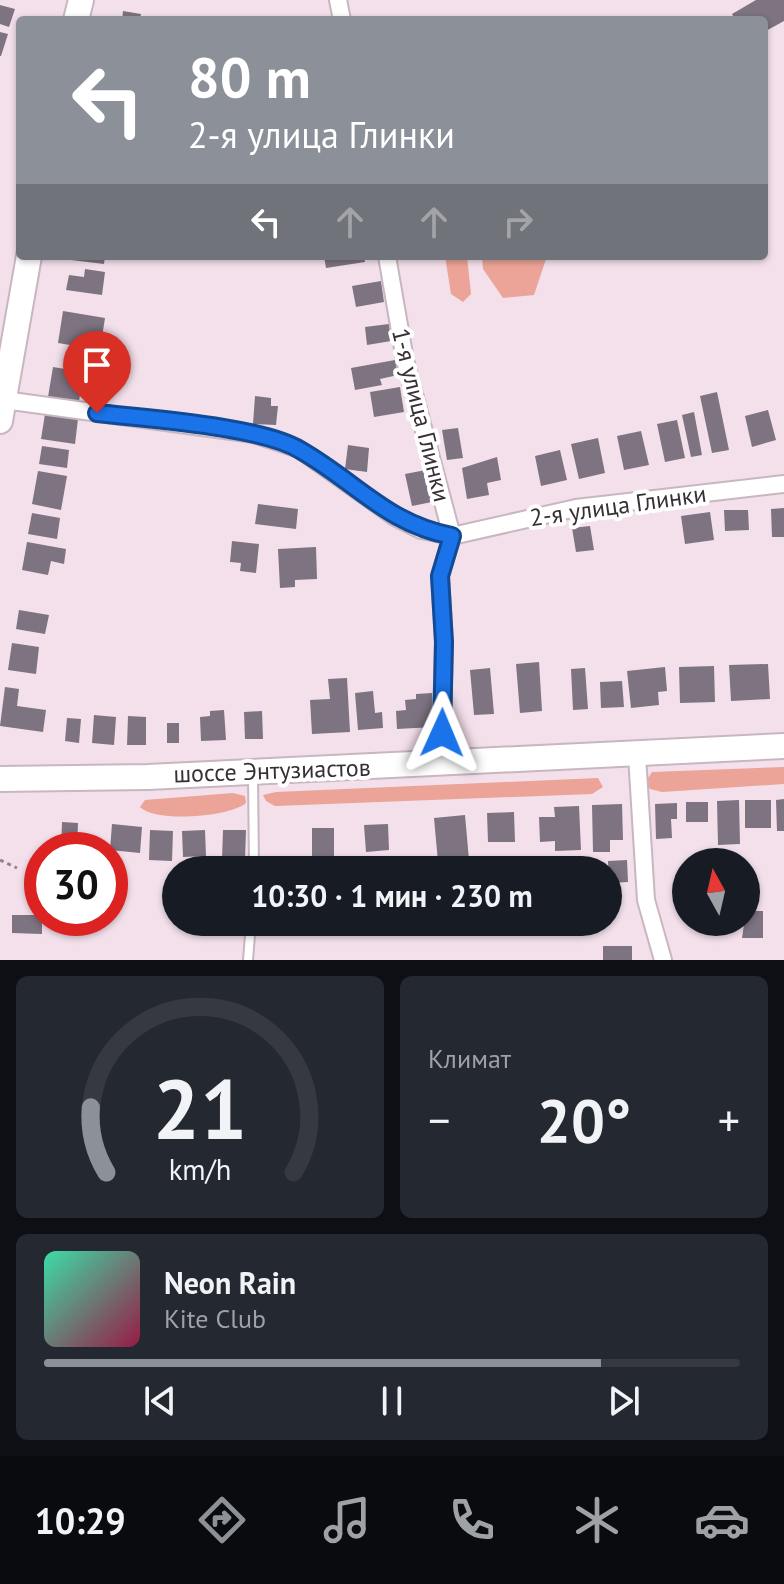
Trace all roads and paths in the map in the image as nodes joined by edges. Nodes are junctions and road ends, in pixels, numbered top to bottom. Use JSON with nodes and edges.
{"nodes":[{"id":1,"x":28,"y":260,"type":"edge"},
{"id":2,"x":388,"y":260,"type":"edge"},
{"id":3,"x":2,"y":410,"type":"edge"},
{"id":4,"x":784,"y":484,"type":"edge"},
{"id":5,"x":452,"y":536,"type":"junction"},
{"id":6,"x":784,"y":746,"type":"edge"},
{"id":7,"x":637,"y":755,"type":"junction"},
{"id":8,"x":441,"y":764,"type":"junction"},
{"id":9,"x":253,"y":772,"type":"junction"},
{"id":10,"x":0,"y":779,"type":"edge"},
{"id":11,"x":254,"y":856,"type":"edge"},
{"id":12,"x":0,"y":860,"type":"edge"},
{"id":13,"x":17,"y":868,"type":"dead end"},
{"id":14,"x":250,"y":936,"type":"edge"},
{"id":15,"x":248,"y":960,"type":"edge"},
{"id":16,"x":663,"y":960,"type":"edge"}],
"edges":[{"from":1,"to":3,"type":"main road"},
{"from":2,"to":5,"type":"street","name":"1-я улица Глинки"},
{"from":3,"to":5,"type":"street","name":"2-я улица Глинки"},
{"from":4,"to":5,"type":"street","name":"2-я улица Глинки"},
{"from":5,"to":8,"type":"street"},
{"from":6,"to":7,"type":"main road","name":"шоссе Энтузиастов"},
{"from":7,"to":8,"type":"main road","name":"шоссе Энтузиастов"},
{"from":7,"to":16,"type":"street"},
{"from":8,"to":9,"type":"main road","name":"шоссе Энтузиастов"},
{"from":9,"to":10,"type":"main road","name":"шоссе Энтузиастов"},
{"from":9,"to":11,"type":"lane"},
{"from":12,"to":13,"type":"path"},
{"from":14,"to":15,"type":"lane"}]}
